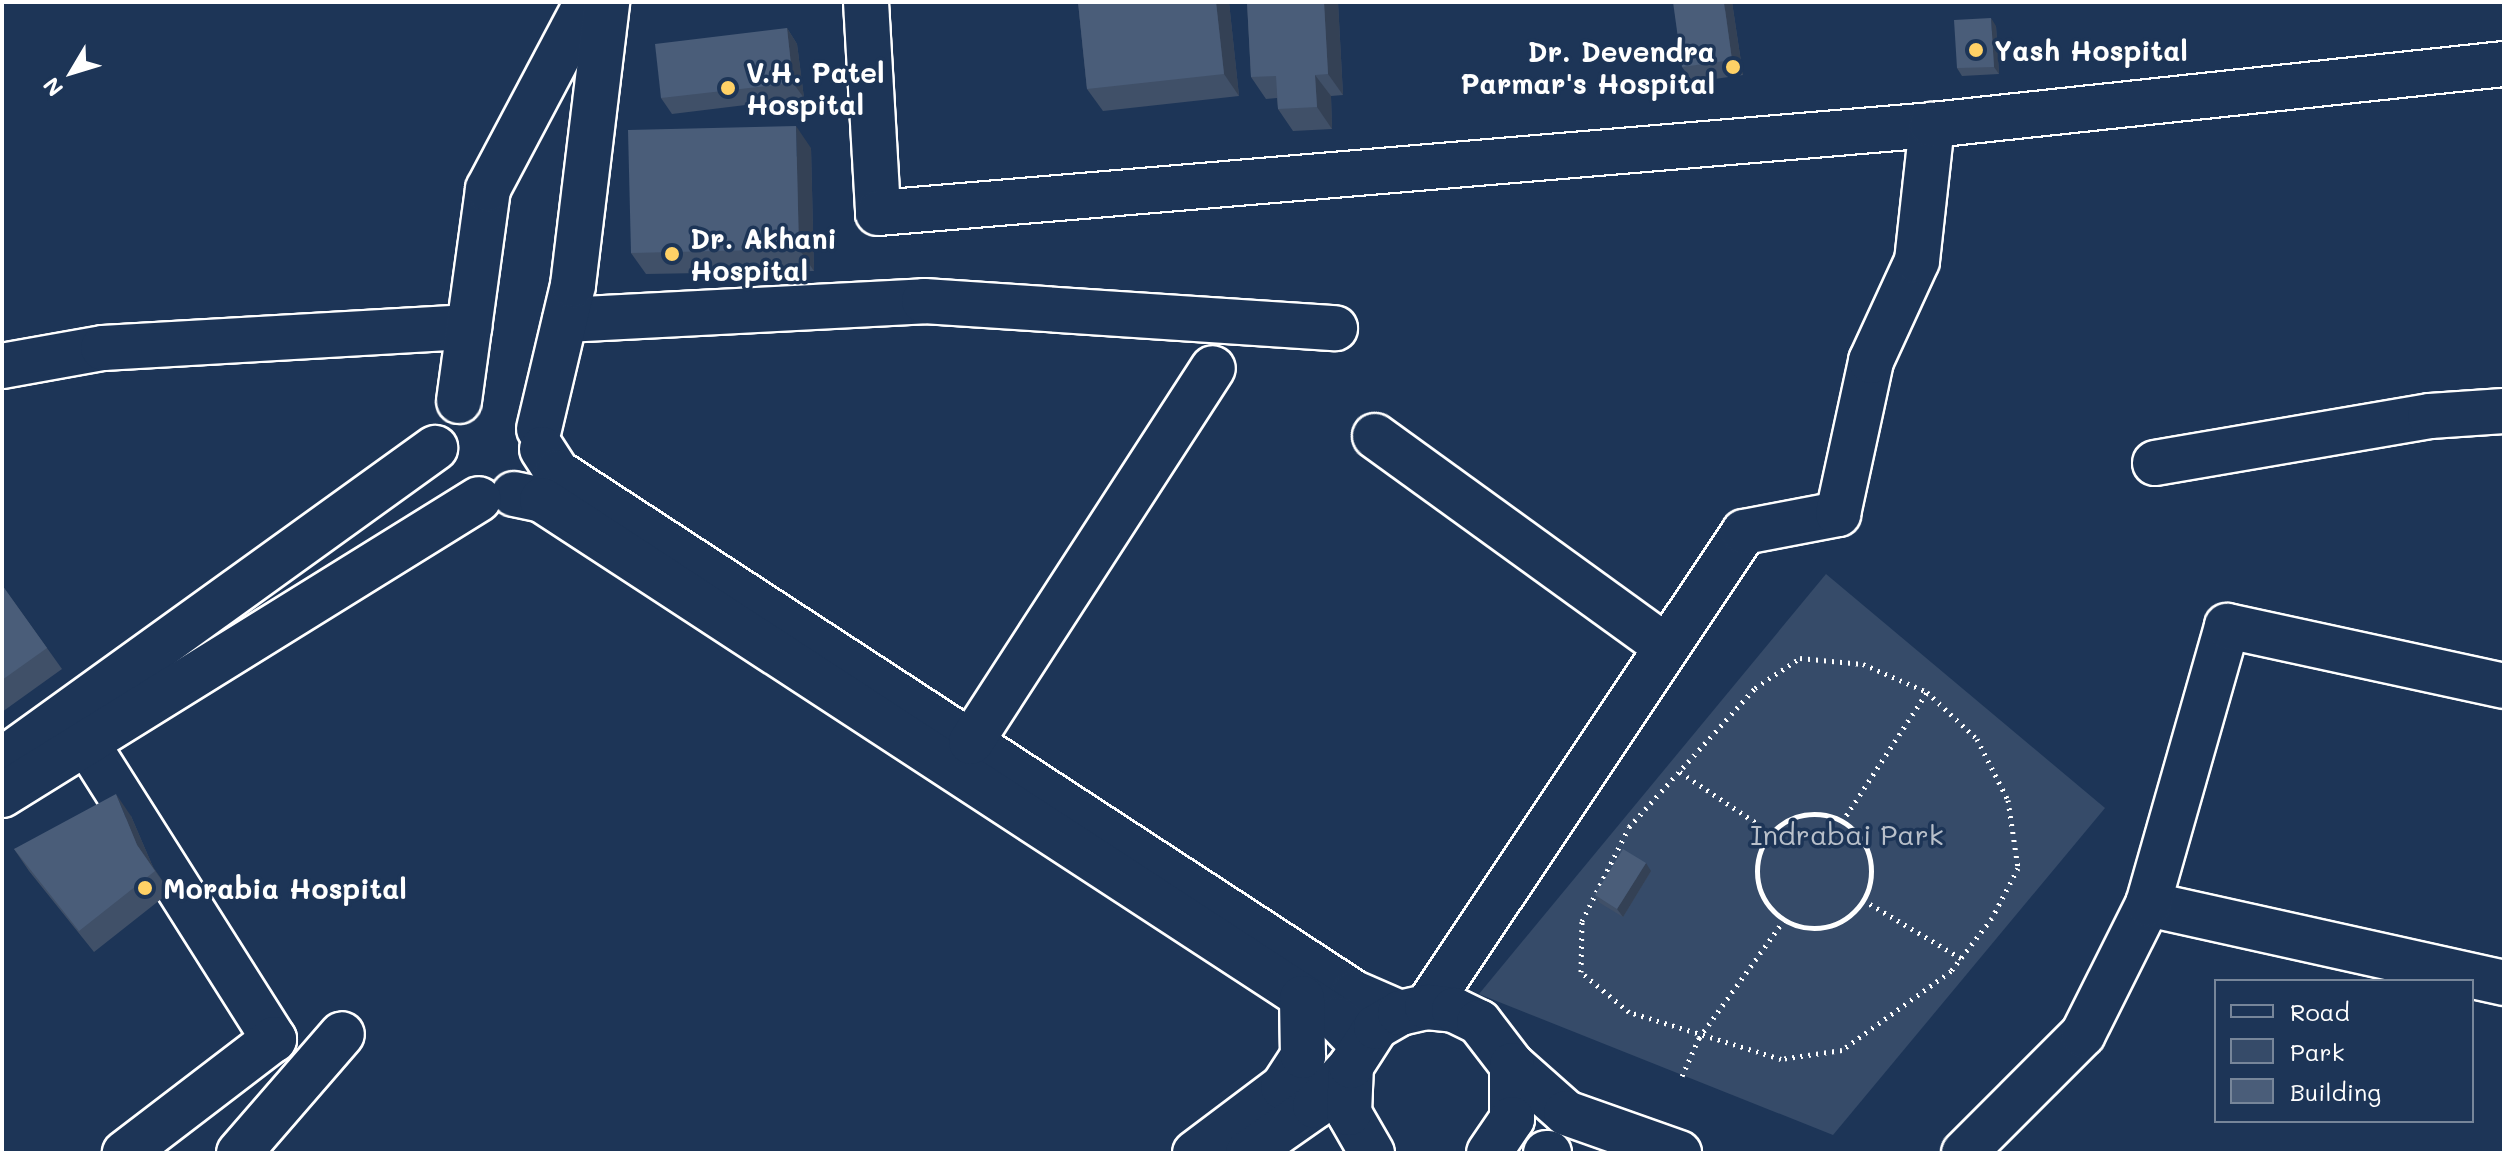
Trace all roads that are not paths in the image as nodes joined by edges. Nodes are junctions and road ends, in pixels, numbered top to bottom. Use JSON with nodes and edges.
{"nodes":[{"id":1,"x":866,"y":2,"type":"edge"},
{"id":2,"x":611,"y":4,"type":"edge"},
{"id":3,"x":2504,"y":64,"type":"edge"},
{"id":4,"x":1932,"y":125,"type":"junction"},
{"id":5,"x":565,"y":320,"type":"junction"},
{"id":6,"x":469,"y":327,"type":"junction"},
{"id":7,"x":1335,"y":328,"type":"dead end"},
{"id":8,"x":2,"y":366,"type":"edge"},
{"id":9,"x":1213,"y":368,"type":"dead end"},
{"id":10,"x":459,"y":401,"type":"junction"},
{"id":11,"x":2504,"y":411,"type":"edge"},
{"id":12,"x":1375,"y":436,"type":"dead end"},
{"id":13,"x":541,"y":439,"type":"junction"},
{"id":14,"x":435,"y":448,"type":"junction"},
{"id":15,"x":2155,"y":463,"type":"dead end"},
{"id":16,"x":497,"y":496,"type":"junction"},
{"id":17,"x":1667,"y":647,"type":"junction"},
{"id":18,"x":2504,"y":686,"type":"edge"},
{"id":19,"x":86,"y":742,"type":"junction"},
{"id":20,"x":971,"y":742,"type":"junction"},
{"id":21,"x":2,"y":760,"type":"edge"},
{"id":22,"x":2,"y":795,"type":"edge"},
{"id":23,"x":2148,"y":904,"type":"junction"},
{"id":24,"x":2504,"y":983,"type":"edge"},
{"id":25,"x":1302,"y":998,"type":"junction"},
{"id":26,"x":1413,"y":1010,"type":"junction"},
{"id":27,"x":342,"y":1034,"type":"dead end"},
{"id":28,"x":1356,"y":1055,"type":"junction"},
{"id":29,"x":1512,"y":1065,"type":"junction"},
{"id":30,"x":125,"y":1153,"type":"edge"},
{"id":31,"x":239,"y":1153,"type":"edge"},
{"id":32,"x":1195,"y":1153,"type":"edge"},
{"id":33,"x":1248,"y":1153,"type":"edge"},
{"id":34,"x":1372,"y":1153,"type":"edge"},
{"id":35,"x":1489,"y":1153,"type":"edge"},
{"id":36,"x":1679,"y":1153,"type":"edge"},
{"id":37,"x":1964,"y":1153,"type":"edge"}],
"edges":[{"from":1,"to":4,"type":"street"},
{"from":2,"to":5,"type":"street"},
{"from":2,"to":6,"type":"street"},
{"from":3,"to":4,"type":"street"},
{"from":4,"to":17,"type":"street"},
{"from":5,"to":7,"type":"street"},
{"from":5,"to":13,"type":"street"},
{"from":6,"to":8,"type":"street"},
{"from":6,"to":10,"type":"street"},
{"from":9,"to":20,"type":"street"},
{"from":10,"to":13,"type":"street"},
{"from":10,"to":14,"type":"street"},
{"from":11,"to":15,"type":"street"},
{"from":12,"to":17,"type":"street"},
{"from":13,"to":16,"type":"street"},
{"from":13,"to":20,"type":"street"},
{"from":14,"to":16,"type":"street"},
{"from":14,"to":21,"type":"street"},
{"from":16,"to":19,"type":"street"},
{"from":16,"to":25,"type":"street"},
{"from":17,"to":26,"type":"street"},
{"from":18,"to":23,"type":"street"},
{"from":19,"to":22,"type":"street"},
{"from":19,"to":30,"type":"street"},
{"from":20,"to":26,"type":"street"},
{"from":23,"to":24,"type":"street"},
{"from":23,"to":37,"type":"street"},
{"from":25,"to":28,"type":"street"},
{"from":25,"to":32,"type":"street"},
{"from":26,"to":28,"type":"street"},
{"from":26,"to":29,"type":"street"},
{"from":27,"to":31,"type":"street"},
{"from":28,"to":33,"type":"street"},
{"from":28,"to":34,"type":"street"},
{"from":29,"to":35,"type":"street"},
{"from":29,"to":36,"type":"street"}]}
